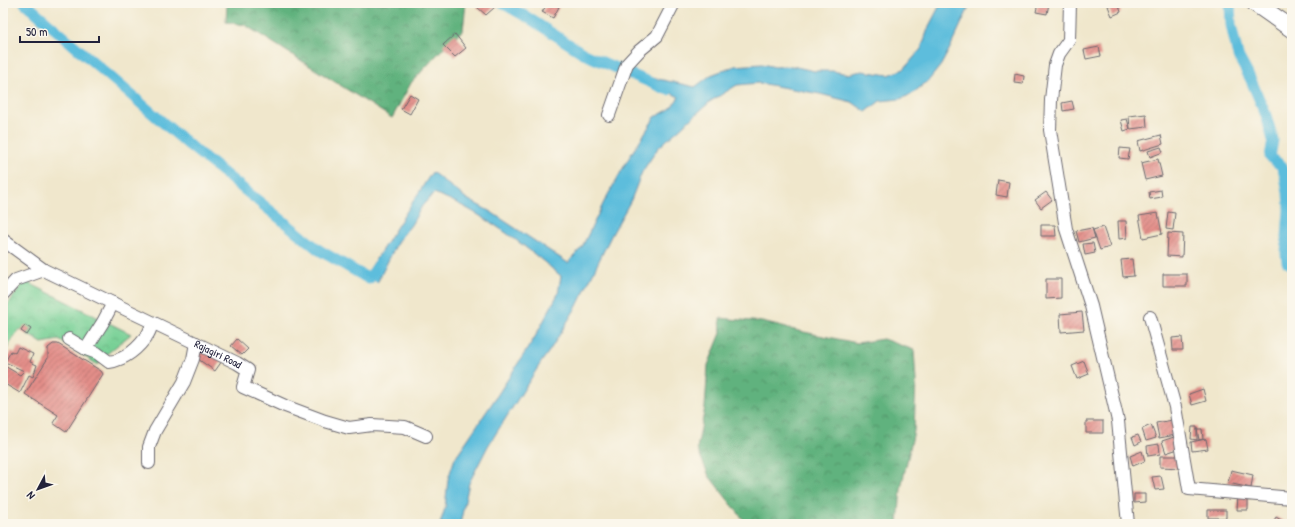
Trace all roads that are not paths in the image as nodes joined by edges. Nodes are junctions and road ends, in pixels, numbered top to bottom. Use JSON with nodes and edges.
{"nodes":[{"id":1,"x":674,"y":3,"type":"edge"},
{"id":2,"x":1070,"y":3,"type":"edge"},
{"id":3,"x":1255,"y":3,"type":"edge"},
{"id":4,"x":1292,"y":29,"type":"edge"},
{"id":5,"x":609,"y":115,"type":"dead end"},
{"id":6,"x":3,"y":240,"type":"edge"},
{"id":7,"x":44,"y":270,"type":"junction"},
{"id":8,"x":3,"y":294,"type":"edge"},
{"id":9,"x":113,"y":303,"type":"junction"},
{"id":10,"x":1150,"y":317,"type":"dead end"},
{"id":11,"x":153,"y":323,"type":"junction"},
{"id":12,"x":69,"y":339,"type":"dead end"},
{"id":13,"x":196,"y":343,"type":"junction"},
{"id":14,"x":86,"y":349,"type":"junction"},
{"id":15,"x":426,"y":436,"type":"dead end"},
{"id":16,"x":149,"y":463,"type":"dead end"},
{"id":17,"x":1292,"y":498,"type":"edge"},
{"id":18,"x":1128,"y":524,"type":"edge"}],
"edges":[{"from":1,"to":5,"type":"street"},
{"from":2,"to":18,"type":"street"},
{"from":3,"to":4,"type":"main road"},
{"from":6,"to":7,"type":"street","name":"Rajagiri Road"},
{"from":7,"to":8,"type":"street"},
{"from":7,"to":9,"type":"street","name":"Rajagiri Road"},
{"from":9,"to":11,"type":"street","name":"Rajagiri Road"},
{"from":9,"to":14,"type":"street"},
{"from":10,"to":17,"type":"street"},
{"from":11,"to":13,"type":"street","name":"Rajagiri Road"},
{"from":11,"to":14,"type":"street"},
{"from":12,"to":14,"type":"street"},
{"from":13,"to":15,"type":"street","name":"Rajagiri Road"},
{"from":13,"to":16,"type":"street"}]}
